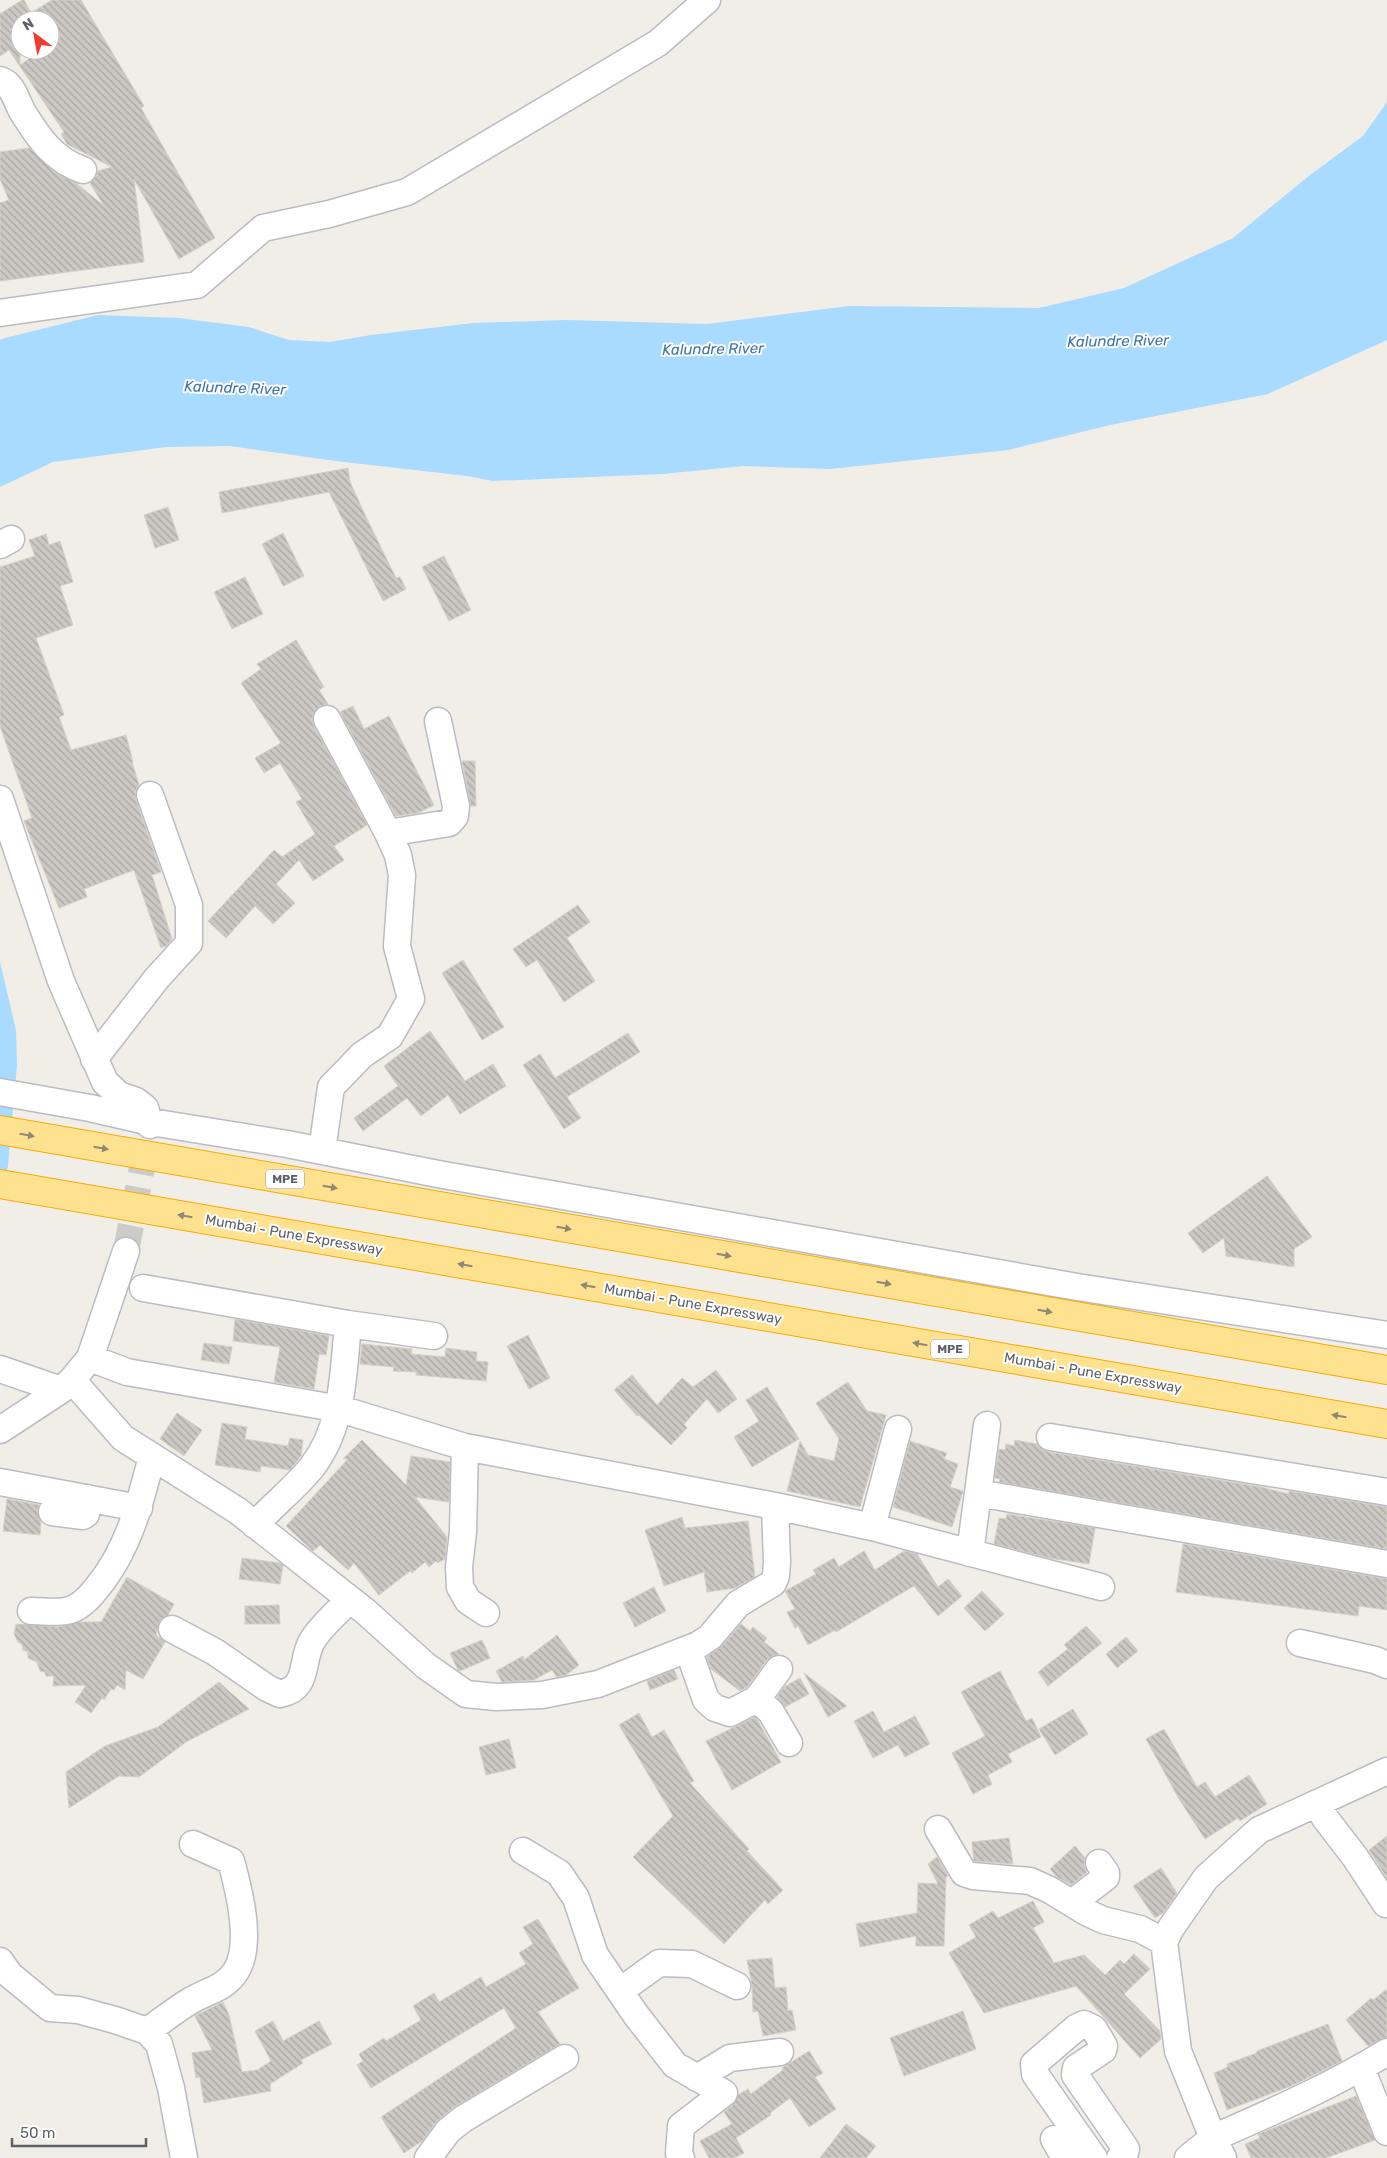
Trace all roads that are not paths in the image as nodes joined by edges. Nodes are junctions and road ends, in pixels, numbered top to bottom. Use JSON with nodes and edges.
{"nodes":[{"id":1,"x":707,"y":0,"type":"edge"},
{"id":2,"x":0,"y":80,"type":"edge"},
{"id":3,"x":83,"y":170,"type":"dead end"},
{"id":4,"x":0,"y":313,"type":"edge"},
{"id":5,"x":327,"y":719,"type":"dead end"},
{"id":6,"x":438,"y":721,"type":"dead end"},
{"id":7,"x":150,"y":795,"type":"dead end"},
{"id":8,"x":0,"y":799,"type":"edge"},
{"id":9,"x":388,"y":833,"type":"junction"},
{"id":10,"x":94,"y":1059,"type":"junction"},
{"id":11,"x":0,"y":1092,"type":"edge"},
{"id":12,"x":149,"y":1129,"type":"junction"},
{"id":13,"x":0,"y":1130,"type":"edge"},
{"id":14,"x":322,"y":1151,"type":"junction"},
{"id":15,"x":0,"y":1184,"type":"edge"},
{"id":16,"x":126,"y":1252,"type":"tunnel mouth"},
{"id":17,"x":143,"y":1288,"type":"dead end"},
{"id":18,"x":348,"y":1324,"type":"junction"},
{"id":19,"x":1387,"y":1335,"type":"edge"},
{"id":20,"x":434,"y":1336,"type":"dead end"},
{"id":21,"x":90,"y":1358,"type":"junction"},
{"id":22,"x":0,"y":1369,"type":"edge"},
{"id":23,"x":1387,"y":1370,"type":"edge"},
{"id":24,"x":67,"y":1385,"type":"junction"},
{"id":25,"x":340,"y":1409,"type":"junction"},
{"id":26,"x":1387,"y":1424,"type":"edge"},
{"id":27,"x":987,"y":1425,"type":"dead end"},
{"id":28,"x":898,"y":1429,"type":"dead end"},
{"id":29,"x":0,"y":1430,"type":"edge"},
{"id":30,"x":1050,"y":1436,"type":"dead end"},
{"id":31,"x":466,"y":1447,"type":"junction"},
{"id":32,"x":152,"y":1456,"type":"junction"},
{"id":33,"x":0,"y":1482,"type":"edge"},
{"id":34,"x":1387,"y":1492,"type":"edge"},
{"id":35,"x":978,"y":1493,"type":"junction"},
{"id":36,"x":87,"y":1498,"type":"junction"},
{"id":37,"x":775,"y":1506,"type":"junction"},
{"id":38,"x":139,"y":1508,"type":"junction"},
{"id":39,"x":52,"y":1512,"type":"dead end"},
{"id":40,"x":255,"y":1525,"type":"junction"},
{"id":41,"x":872,"y":1527,"type":"junction"},
{"id":42,"x":970,"y":1552,"type":"junction"},
{"id":43,"x":1387,"y":1564,"type":"edge"},
{"id":44,"x":1101,"y":1587,"type":"dead end"},
{"id":45,"x":349,"y":1600,"type":"junction"},
{"id":46,"x":32,"y":1611,"type":"dead end"},
{"id":47,"x":486,"y":1613,"type":"dead end"},
{"id":48,"x":172,"y":1629,"type":"dead end"},
{"id":49,"x":1300,"y":1643,"type":"dead end"},
{"id":50,"x":688,"y":1649,"type":"junction"},
{"id":51,"x":1387,"y":1665,"type":"edge"},
{"id":52,"x":779,"y":1669,"type":"dead end"},
{"id":53,"x":756,"y":1699,"type":"junction"},
{"id":54,"x":789,"y":1743,"type":"dead end"},
{"id":55,"x":1387,"y":1771,"type":"edge"},
{"id":56,"x":1317,"y":1803,"type":"junction"},
{"id":57,"x":938,"y":1829,"type":"dead end"},
{"id":58,"x":193,"y":1844,"type":"dead end"},
{"id":59,"x":523,"y":1851,"type":"dead end"},
{"id":60,"x":1099,"y":1863,"type":"dead end"},
{"id":61,"x":1072,"y":1903,"type":"junction"},
{"id":62,"x":1386,"y":1904,"type":"dead end"},
{"id":63,"x":1164,"y":1942,"type":"junction"},
{"id":64,"x":3,"y":1975,"type":"edge"},
{"id":65,"x":737,"y":1986,"type":"dead end"},
{"id":66,"x":620,"y":1992,"type":"junction"},
{"id":67,"x":147,"y":2031,"type":"junction"},
{"id":68,"x":780,"y":2052,"type":"dead end"},
{"id":69,"x":1387,"y":2052,"type":"edge"},
{"id":70,"x":565,"y":2058,"type":"dead end"},
{"id":71,"x":1361,"y":2068,"type":"junction"},
{"id":72,"x":697,"y":2078,"type":"junction"},
{"id":73,"x":1387,"y":2132,"type":"edge"},
{"id":74,"x":1218,"y":2148,"type":"edge"},
{"id":75,"x":184,"y":2158,"type":"edge"},
{"id":76,"x":428,"y":2158,"type":"edge"},
{"id":77,"x":681,"y":2158,"type":"edge"},
{"id":78,"x":1094,"y":2158,"type":"edge"},
{"id":79,"x":1120,"y":2158,"type":"edge"},
{"id":80,"x":1188,"y":2158,"type":"edge"}],
"edges":[{"from":1,"to":4,"type":"street"},
{"from":2,"to":3,"type":"street"},
{"from":5,"to":9,"type":"street"},
{"from":6,"to":9,"type":"street"},
{"from":7,"to":10,"type":"street"},
{"from":8,"to":10,"type":"street"},
{"from":9,"to":14,"type":"street"},
{"from":10,"to":12,"type":"street"},
{"from":11,"to":12,"type":"street"},
{"from":12,"to":14,"type":"street"},
{"from":13,"to":23,"type":"highway","number":"MPE","one_way":true},
{"from":14,"to":19,"type":"street"},
{"from":26,"to":15,"type":"highway","name":"Mumbai - Pune Expressway","number":"MPE","one_way":true},
{"from":16,"to":21,"type":"street"},
{"from":17,"to":18,"type":"street"},
{"from":18,"to":20,"type":"street"},
{"from":18,"to":25,"type":"street"},
{"from":21,"to":24,"type":"street"},
{"from":21,"to":25,"type":"street"},
{"from":22,"to":24,"type":"street"},
{"from":24,"to":29,"type":"street"},
{"from":24,"to":32,"type":"street"},
{"from":25,"to":31,"type":"street"},
{"from":25,"to":40,"type":"street"},
{"from":27,"to":35,"type":"street"},
{"from":28,"to":41,"type":"street"},
{"from":30,"to":34,"type":"street"},
{"from":31,"to":37,"type":"street"},
{"from":31,"to":47,"type":"street"},
{"from":32,"to":38,"type":"street"},
{"from":32,"to":40,"type":"street"},
{"from":33,"to":36,"type":"street"},
{"from":35,"to":42,"type":"street"},
{"from":35,"to":43,"type":"street"},
{"from":36,"to":38,"type":"street"},
{"from":36,"to":39,"type":"street"},
{"from":37,"to":41,"type":"street"},
{"from":37,"to":50,"type":"street"},
{"from":38,"to":46,"type":"street"},
{"from":40,"to":45,"type":"street"},
{"from":41,"to":42,"type":"street"},
{"from":42,"to":44,"type":"street"},
{"from":45,"to":48,"type":"street"},
{"from":45,"to":50,"type":"street"},
{"from":49,"to":51,"type":"street"},
{"from":50,"to":53,"type":"street"},
{"from":52,"to":53,"type":"street"},
{"from":53,"to":54,"type":"street"},
{"from":55,"to":56,"type":"street"},
{"from":56,"to":62,"type":"street"},
{"from":56,"to":63,"type":"street"},
{"from":57,"to":61,"type":"street"},
{"from":58,"to":67,"type":"street"},
{"from":59,"to":66,"type":"street"},
{"from":60,"to":61,"type":"street"},
{"from":61,"to":63,"type":"street"},
{"from":63,"to":74,"type":"street"},
{"from":64,"to":67,"type":"street"},
{"from":65,"to":66,"type":"street"},
{"from":66,"to":72,"type":"street"},
{"from":67,"to":75,"type":"street"},
{"from":68,"to":72,"type":"street"},
{"from":69,"to":71,"type":"street"},
{"from":70,"to":76,"type":"street"},
{"from":71,"to":73,"type":"street"},
{"from":71,"to":74,"type":"street"},
{"from":72,"to":77,"type":"street"},
{"from":74,"to":80,"type":"street"},
{"from":78,"to":79,"type":"street"}]}
